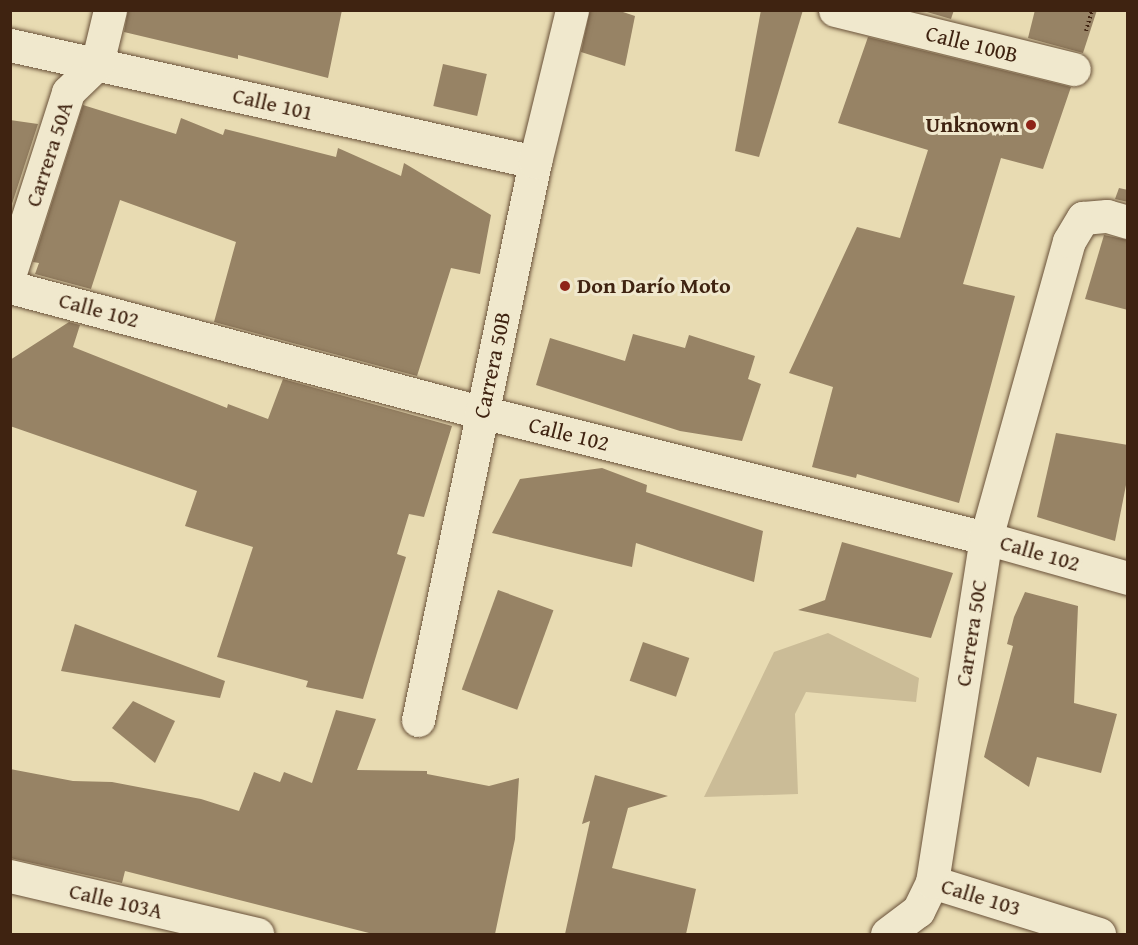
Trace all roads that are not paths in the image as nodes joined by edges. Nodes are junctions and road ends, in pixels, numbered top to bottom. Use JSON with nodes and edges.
{"nodes":[{"id":1,"x":110,"y":10,"type":"edge"},
{"id":2,"x":572,"y":10,"type":"edge"},
{"id":3,"x":835,"y":10,"type":"edge"},
{"id":4,"x":10,"y":45,"type":"edge"},
{"id":5,"x":97,"y":64,"type":"junction"},
{"id":6,"x":1074,"y":69,"type":"dead end"},
{"id":7,"x":535,"y":162,"type":"junction"},
{"id":8,"x":1128,"y":222,"type":"edge"},
{"id":9,"x":10,"y":273,"type":"edge"},
{"id":10,"x":10,"y":287,"type":"edge"},
{"id":11,"x":481,"y":412,"type":"junction"},
{"id":12,"x":986,"y":538,"type":"junction"},
{"id":13,"x":1128,"y":578,"type":"edge"},
{"id":14,"x":418,"y":720,"type":"dead end"},
{"id":15,"x":10,"y":876,"type":"edge"},
{"id":16,"x":932,"y":882,"type":"junction"},
{"id":17,"x":257,"y":934,"type":"edge"},
{"id":18,"x":887,"y":934,"type":"edge"},
{"id":19,"x":1100,"y":934,"type":"edge"}],
"edges":[{"from":1,"to":5,"type":"street"},
{"from":2,"to":7,"type":"street","name":"Carrera 50B"},
{"from":3,"to":6,"type":"street","name":"Calle 100B"},
{"from":4,"to":5,"type":"street","name":"Calle 101"},
{"from":5,"to":7,"type":"street","name":"Calle 101"},
{"from":5,"to":9,"type":"street","name":"Carrera 50A"},
{"from":7,"to":11,"type":"street","name":"Carrera 50B"},
{"from":8,"to":12,"type":"street","name":"Carrera 50C"},
{"from":10,"to":11,"type":"street","name":"Calle 102"},
{"from":11,"to":12,"type":"street","name":"Calle 102"},
{"from":11,"to":14,"type":"street","name":"Carrera 50B"},
{"from":12,"to":13,"type":"street","name":"Calle 102"},
{"from":12,"to":16,"type":"street","name":"Carrera 50C"},
{"from":15,"to":17,"type":"street","name":"Calle 103A"},
{"from":16,"to":18,"type":"street","name":"Carrera 50C"},
{"from":16,"to":19,"type":"street","name":"Calle 103"}]}
